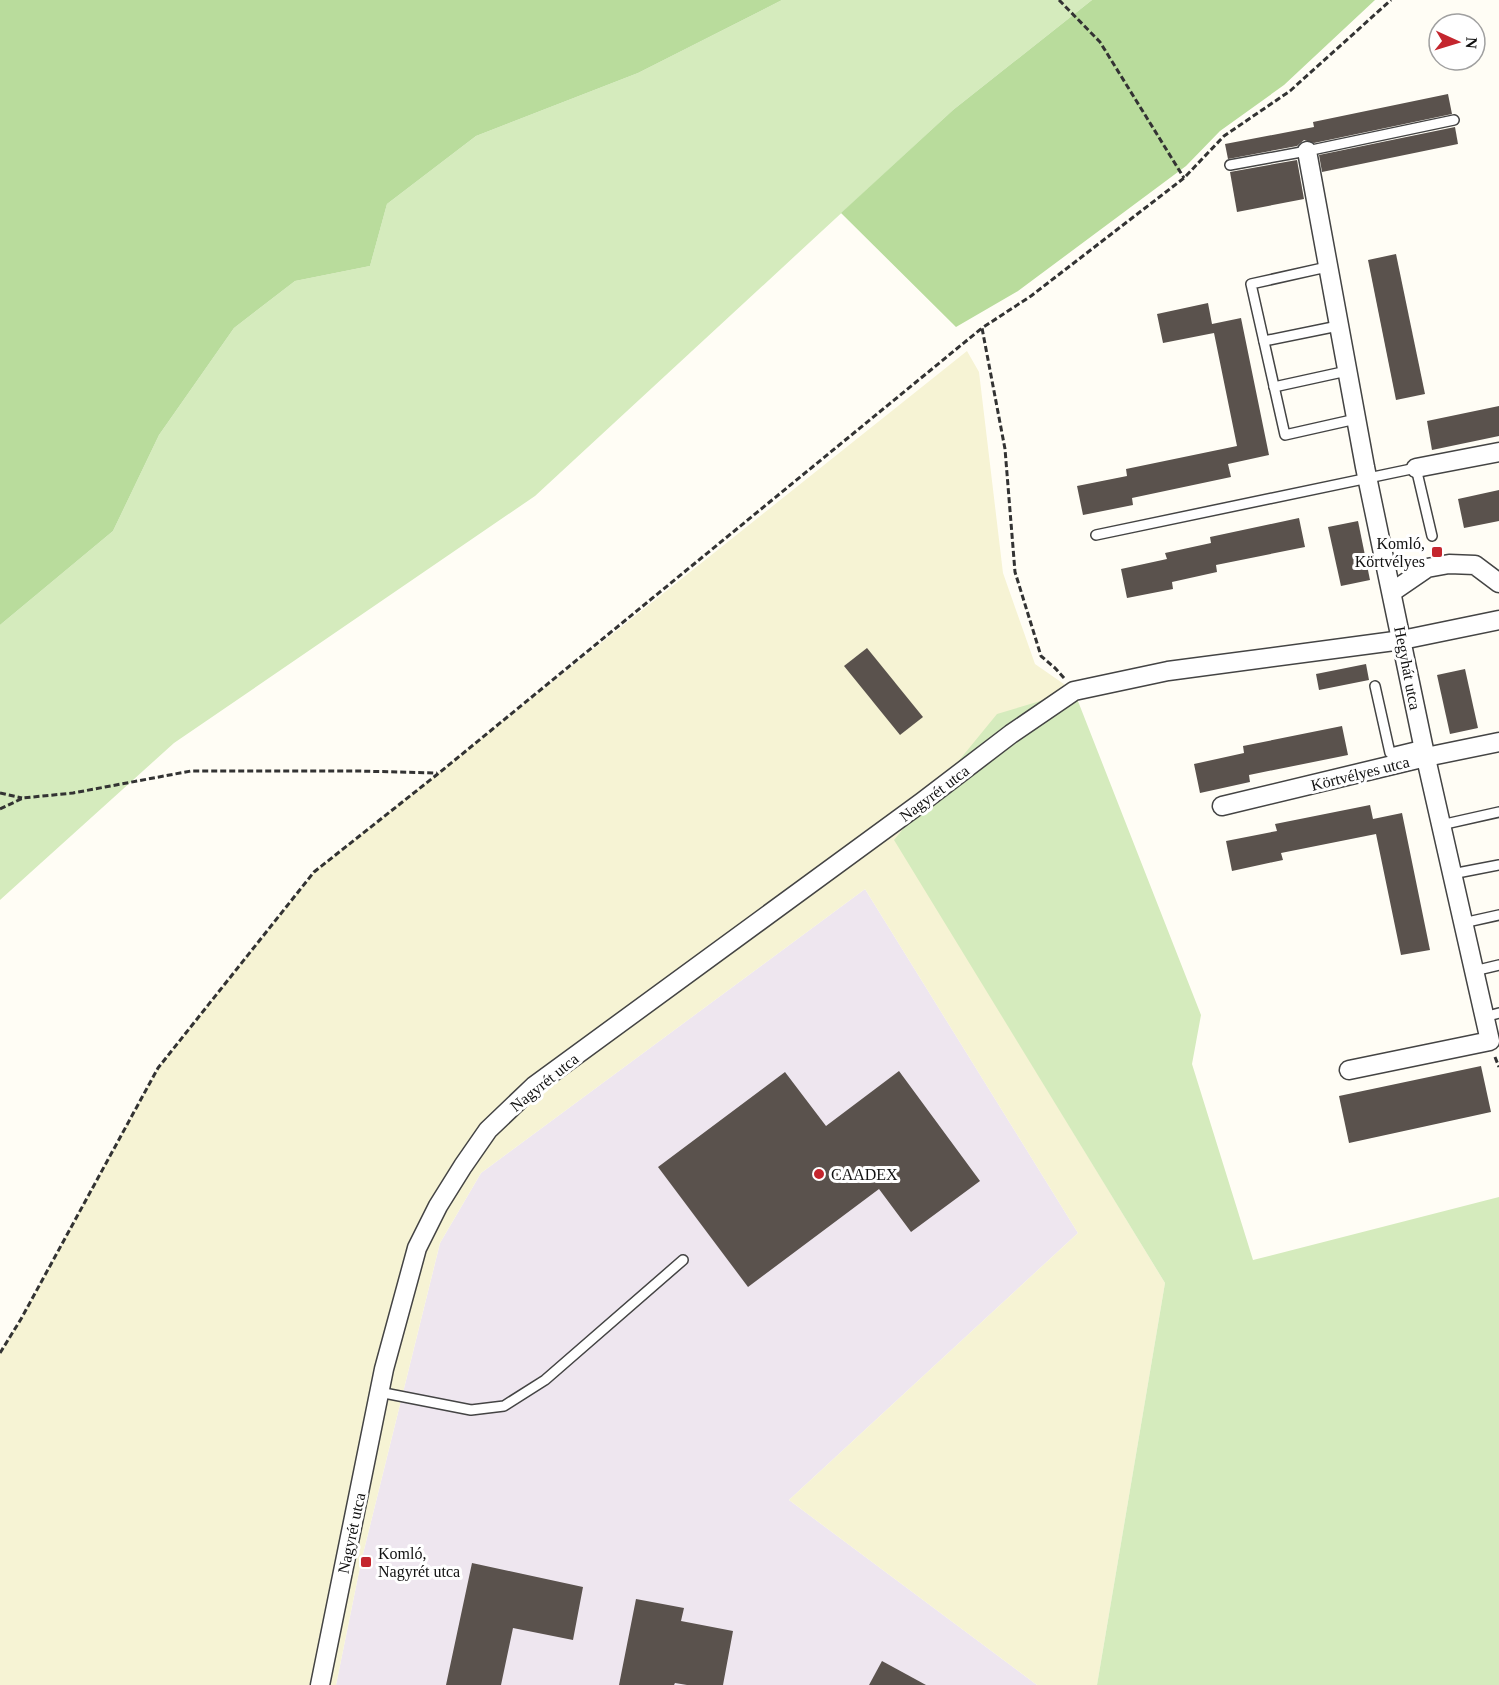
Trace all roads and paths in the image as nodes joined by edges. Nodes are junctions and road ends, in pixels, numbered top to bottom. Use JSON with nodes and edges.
{"nodes":[{"id":1,"x":1059,"y":0,"type":"edge"},
{"id":2,"x":1391,"y":0,"type":"edge"},
{"id":3,"x":1454,"y":120,"type":"dead end"},
{"id":4,"x":1307,"y":151,"type":"junction"},
{"id":5,"x":1230,"y":165,"type":"dead end"},
{"id":6,"x":1184,"y":178,"type":"junction"},
{"id":7,"x":1327,"y":267,"type":"junction"},
{"id":8,"x":1338,"y":326,"type":"junction"},
{"id":9,"x":982,"y":328,"type":"junction"},
{"id":10,"x":1264,"y":341,"type":"junction"},
{"id":11,"x":1347,"y":371,"type":"junction"},
{"id":12,"x":1274,"y":387,"type":"junction"},
{"id":13,"x":1356,"y":419,"type":"junction"},
{"id":14,"x":1499,"y":452,"type":"edge"},
{"id":15,"x":1416,"y":468,"type":"junction"},
{"id":16,"x":1367,"y":479,"type":"junction"},
{"id":17,"x":1095,"y":535,"type":"dead end"},
{"id":18,"x":1432,"y":536,"type":"dead end"},
{"id":19,"x":1499,"y":584,"type":"edge"},
{"id":20,"x":1392,"y":592,"type":"junction"},
{"id":21,"x":1499,"y":620,"type":"edge"},
{"id":22,"x":1402,"y":640,"type":"junction"},
{"id":23,"x":1375,"y":686,"type":"dead end"},
{"id":24,"x":1074,"y":691,"type":"junction"},
{"id":25,"x":1499,"y":742,"type":"edge"},
{"id":26,"x":1424,"y":751,"type":"junction"},
{"id":27,"x":439,"y":773,"type":"junction"},
{"id":28,"x":0,"y":793,"type":"edge"},
{"id":29,"x":22,"y":798,"type":"junction"},
{"id":30,"x":1222,"y":806,"type":"dead end"},
{"id":31,"x":0,"y":809,"type":"edge"},
{"id":32,"x":1499,"y":812,"type":"edge"},
{"id":33,"x":1441,"y":825,"type":"junction"},
{"id":34,"x":1499,"y":865,"type":"edge"},
{"id":35,"x":1452,"y":874,"type":"junction"},
{"id":36,"x":1499,"y":915,"type":"edge"},
{"id":37,"x":1463,"y":923,"type":"junction"},
{"id":38,"x":1499,"y":965,"type":"edge"},
{"id":39,"x":1474,"y":971,"type":"junction"},
{"id":40,"x":1492,"y":1015,"type":"edge"},
{"id":41,"x":1348,"y":1070,"type":"dead end"},
{"id":42,"x":683,"y":1260,"type":"dead end"},
{"id":43,"x":0,"y":1353,"type":"edge"},
{"id":44,"x":380,"y":1392,"type":"junction"},
{"id":45,"x":320,"y":1685,"type":"edge"}],
"edges":[{"from":1,"to":6,"type":"path"},
{"from":2,"to":6,"type":"path"},
{"from":3,"to":4,"type":"lane"},
{"from":4,"to":5,"type":"lane"},
{"from":4,"to":7,"type":"street","name":"Hegyhát utca"},
{"from":6,"to":9,"type":"path"},
{"from":7,"to":8,"type":"street","name":"Hegyhát utca"},
{"from":7,"to":10,"type":"lane"},
{"from":8,"to":10,"type":"lane"},
{"from":8,"to":11,"type":"street","name":"Hegyhát utca"},
{"from":9,"to":24,"type":"path"},
{"from":9,"to":27,"type":"path"},
{"from":10,"to":12,"type":"lane"},
{"from":11,"to":12,"type":"lane"},
{"from":11,"to":13,"type":"street","name":"Hegyhát utca"},
{"from":12,"to":13,"type":"lane"},
{"from":13,"to":16,"type":"street","name":"Hegyhát utca"},
{"from":14,"to":15,"type":"street"},
{"from":15,"to":16,"type":"lane"},
{"from":15,"to":18,"type":"lane"},
{"from":16,"to":17,"type":"lane"},
{"from":16,"to":20,"type":"street","name":"Hegyhát utca"},
{"from":19,"to":20,"type":"street"},
{"from":20,"to":22,"type":"street","name":"Hegyhát utca"},
{"from":21,"to":22,"type":"street"},
{"from":22,"to":24,"type":"street"},
{"from":22,"to":26,"type":"street","name":"Hegyhát utca"},
{"from":23,"to":26,"type":"lane"},
{"from":24,"to":44,"type":"street","name":"Nagyrét utca"},
{"from":25,"to":26,"type":"street","name":"Körtvélyes utca"},
{"from":26,"to":30,"type":"street","name":"Körtvélyes utca"},
{"from":26,"to":33,"type":"street","name":"Hegyhát utca"},
{"from":27,"to":29,"type":"path"},
{"from":27,"to":43,"type":"path"},
{"from":28,"to":29,"type":"path"},
{"from":29,"to":31,"type":"path"},
{"from":32,"to":33,"type":"lane"},
{"from":33,"to":35,"type":"street","name":"Hegyhát utca"},
{"from":34,"to":35,"type":"lane"},
{"from":35,"to":37,"type":"street","name":"Hegyhát utca"},
{"from":36,"to":37,"type":"lane"},
{"from":37,"to":39,"type":"street","name":"Hegyhát utca"},
{"from":38,"to":39,"type":"lane"},
{"from":39,"to":40,"type":"street","name":"Hegyhát utca"},
{"from":40,"to":41,"type":"street","name":"Hegyhát utca"},
{"from":42,"to":44,"type":"lane"},
{"from":44,"to":45,"type":"street","name":"Nagyrét utca"}]}
